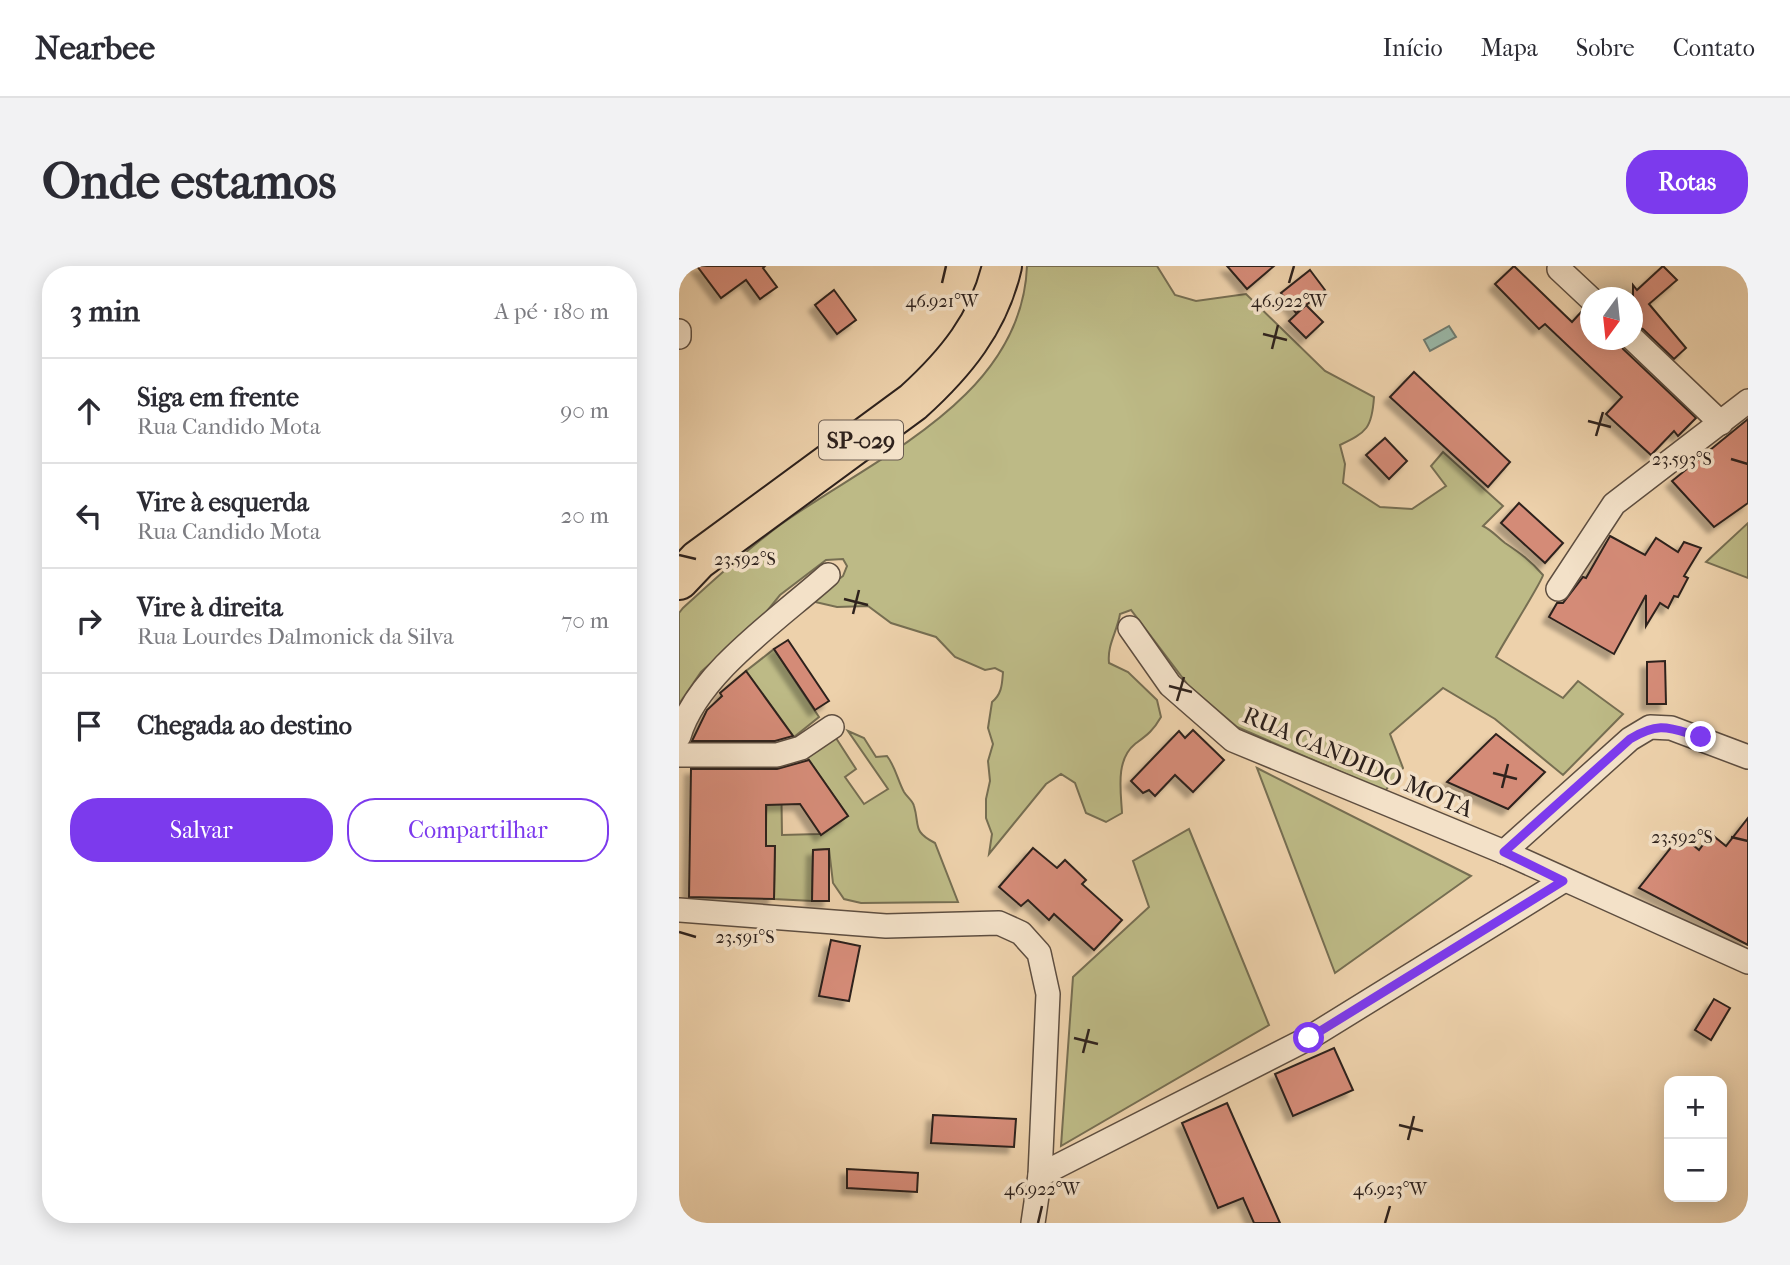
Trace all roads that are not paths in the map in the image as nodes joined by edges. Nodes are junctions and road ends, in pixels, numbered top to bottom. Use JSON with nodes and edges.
{"nodes":[{"id":1,"x":1002,"y":266,"type":"edge"},
{"id":2,"x":1559,"y":269,"type":"dead end"},
{"id":3,"x":1580,"y":289,"type":"edge"},
{"id":4,"x":679,"y":331,"type":"edge"},
{"id":5,"x":679,"y":337,"type":"edge"},
{"id":6,"x":1643,"y":349,"type":"edge"},
{"id":7,"x":1748,"y":401,"type":"edge"},
{"id":8,"x":1721,"y":423,"type":"junction"},
{"id":9,"x":828,"y":575,"type":"dead end"},
{"id":10,"x":679,"y":580,"type":"edge"},
{"id":11,"x":1558,"y":589,"type":"dead end"},
{"id":12,"x":1130,"y":628,"type":"dead end"},
{"id":13,"x":832,"y":727,"type":"dead end"},
{"id":14,"x":679,"y":736,"type":"edge"},
{"id":15,"x":679,"y":755,"type":"edge"},
{"id":16,"x":1748,"y":757,"type":"edge"},
{"id":17,"x":1504,"y":852,"type":"junction"},
{"id":18,"x":1563,"y":881,"type":"junction"},
{"id":19,"x":679,"y":910,"type":"edge"},
{"id":20,"x":1748,"y":962,"type":"edge"},
{"id":21,"x":1040,"y":1175,"type":"junction"},
{"id":22,"x":1033,"y":1223,"type":"edge"}],
"edges":[{"from":1,"to":10,"type":"highway","number":"SP-029"},
{"from":2,"to":3,"type":"street"},
{"from":4,"to":5,"type":"street"},
{"from":6,"to":8,"type":"street"},
{"from":7,"to":8,"type":"street"},
{"from":8,"to":11,"type":"street"},
{"from":9,"to":14,"type":"street"},
{"from":12,"to":17,"type":"street","name":"RUA CANDIDO MOTA"},
{"from":13,"to":15,"type":"street"},
{"from":16,"to":17,"type":"street"},
{"from":17,"to":18,"type":"street","name":"RUA CANDIDO MOTA"},
{"from":18,"to":20,"type":"street","name":"RUA CANDIDO MOTA"},
{"from":18,"to":21,"type":"street"},
{"from":19,"to":21,"type":"street"},
{"from":21,"to":22,"type":"street"}]}
